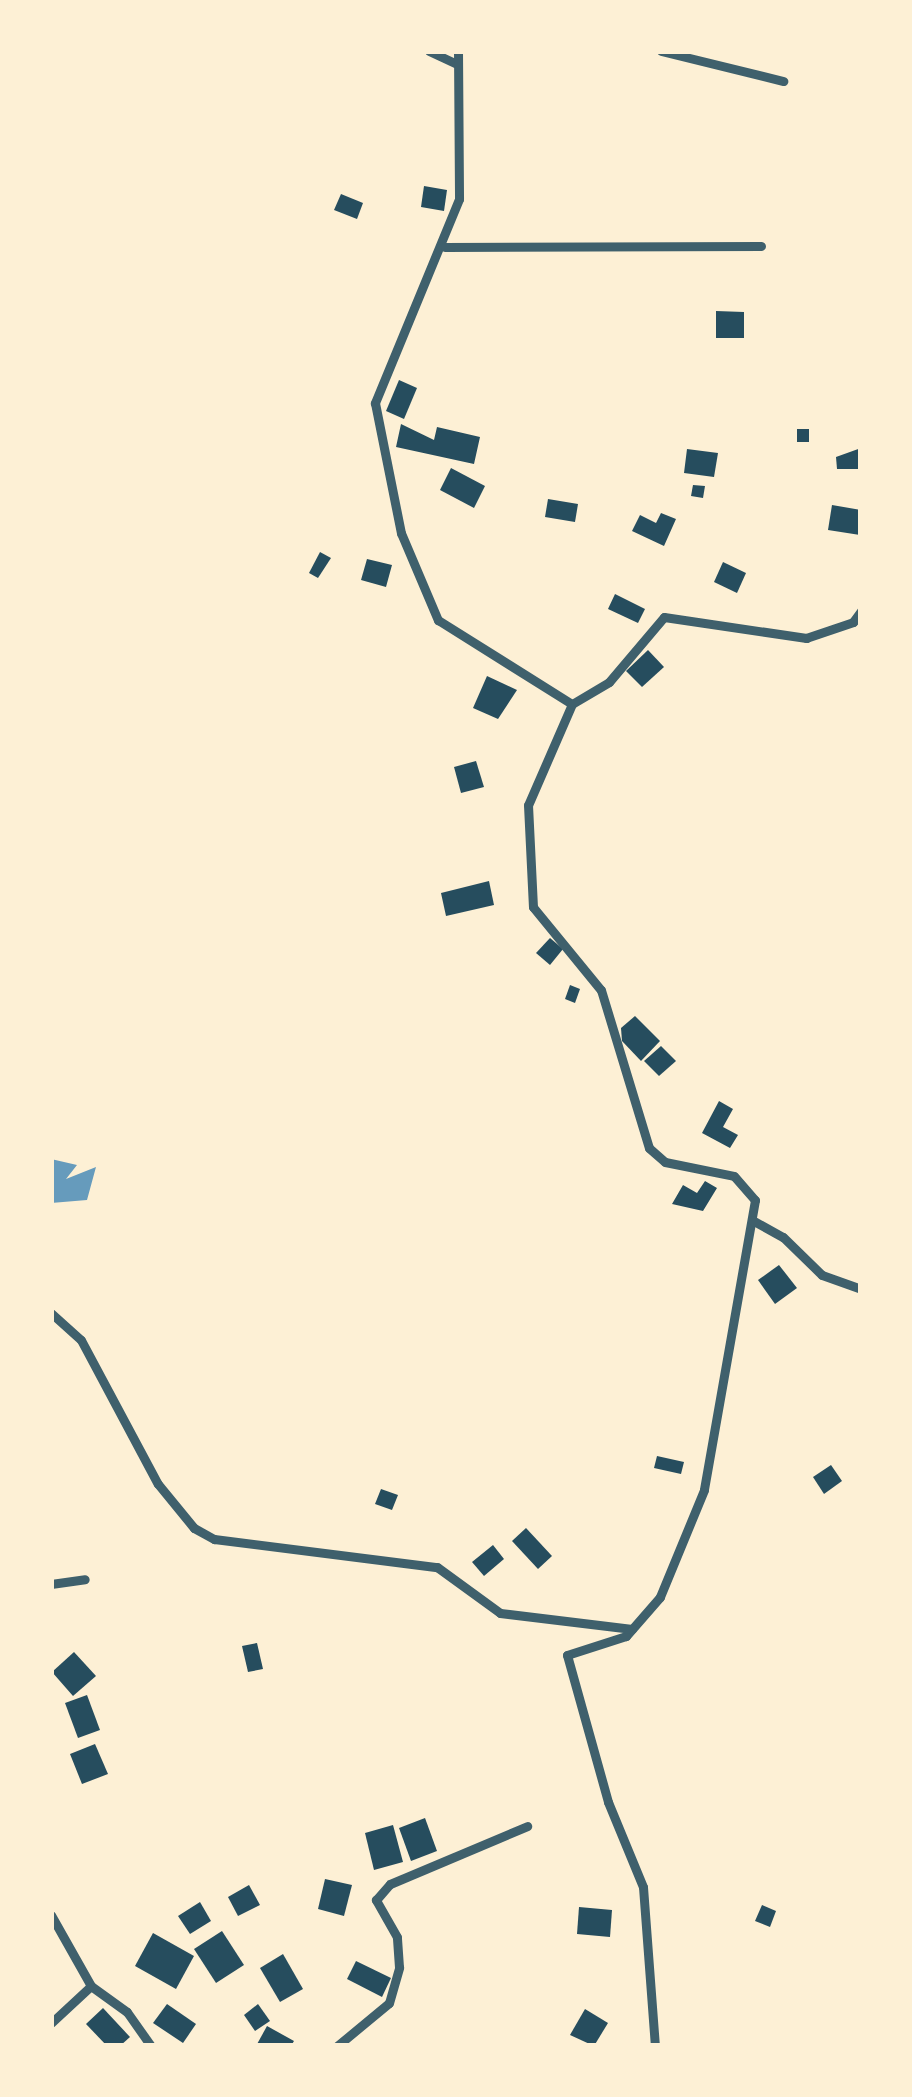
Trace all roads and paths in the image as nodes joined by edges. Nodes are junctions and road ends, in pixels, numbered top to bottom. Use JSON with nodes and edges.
{"nodes":[{"id":1,"x":429,"y":51,"type":"edge"},
{"id":2,"x":661,"y":51,"type":"edge"},
{"id":3,"x":456,"y":57,"type":"edge"},
{"id":4,"x":782,"y":81,"type":"dead end"},
{"id":5,"x":760,"y":246,"type":"dead end"},
{"id":6,"x":445,"y":247,"type":"junction"},
{"id":7,"x":861,"y":611,"type":"edge"},
{"id":8,"x":572,"y":704,"type":"junction"},
{"id":9,"x":752,"y":1220,"type":"junction"},
{"id":10,"x":861,"y":1289,"type":"edge"},
{"id":11,"x":51,"y":1312,"type":"edge"},
{"id":12,"x":85,"y":1579,"type":"dead end"},
{"id":13,"x":51,"y":1584,"type":"edge"},
{"id":14,"x":632,"y":1630,"type":"junction"},
{"id":15,"x":527,"y":1826,"type":"dead end"},
{"id":16,"x":51,"y":1915,"type":"edge"},
{"id":17,"x":91,"y":1986,"type":"junction"},
{"id":18,"x":51,"y":2023,"type":"edge"},
{"id":19,"x":151,"y":2046,"type":"edge"},
{"id":20,"x":337,"y":2046,"type":"edge"},
{"id":21,"x":655,"y":2046,"type":"edge"}],
"edges":[{"from":1,"to":3,"type":"street"},
{"from":2,"to":4,"type":"street"},
{"from":3,"to":6,"type":"street"},
{"from":5,"to":6,"type":"street"},
{"from":6,"to":8,"type":"street"},
{"from":7,"to":8,"type":"street"},
{"from":8,"to":9,"type":"street"},
{"from":9,"to":10,"type":"street"},
{"from":9,"to":14,"type":"street"},
{"from":11,"to":14,"type":"street"},
{"from":12,"to":13,"type":"street"},
{"from":14,"to":21,"type":"street"},
{"from":15,"to":20,"type":"street"},
{"from":16,"to":17,"type":"street"},
{"from":17,"to":18,"type":"street"},
{"from":17,"to":19,"type":"street"}]}
